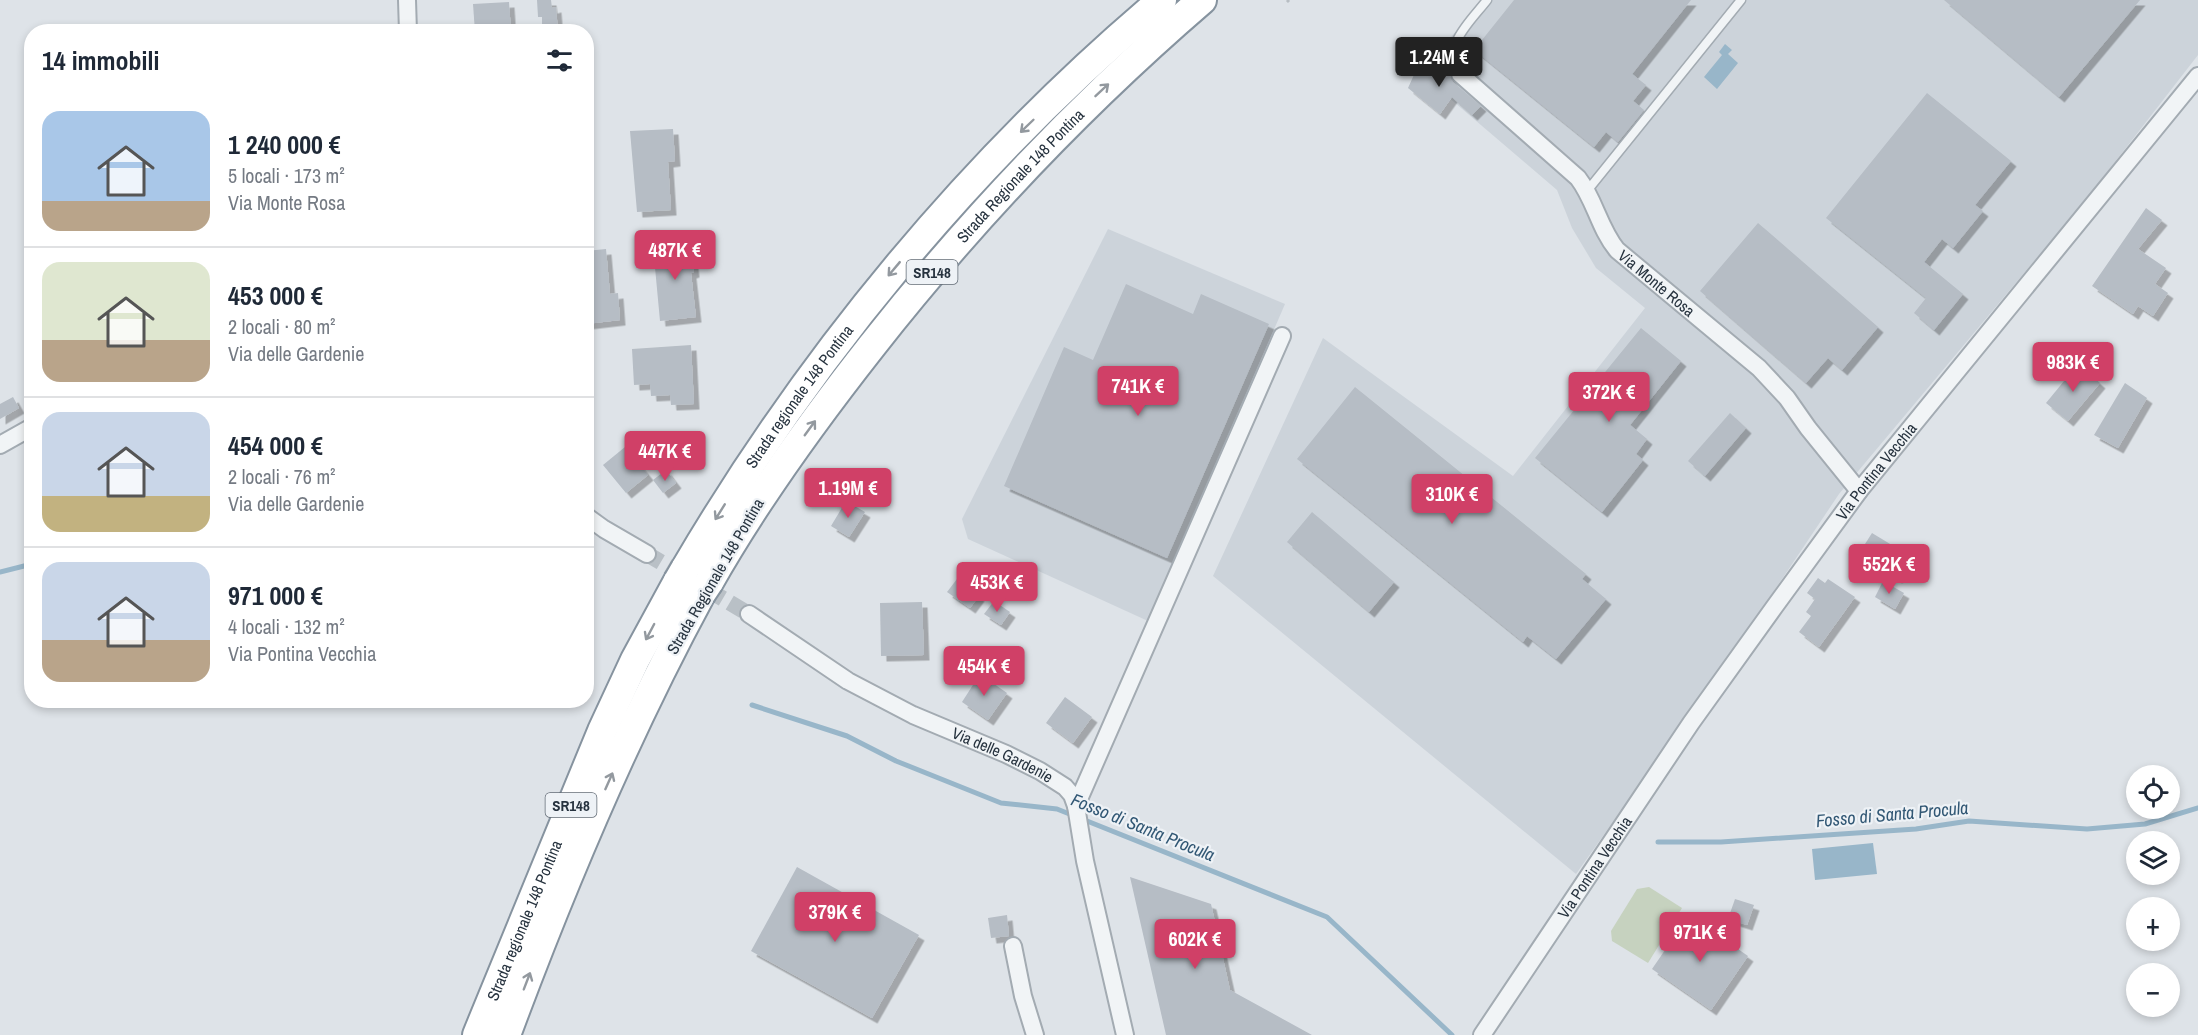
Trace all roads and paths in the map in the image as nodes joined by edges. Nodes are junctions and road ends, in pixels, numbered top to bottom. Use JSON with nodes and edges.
{"nodes":[{"id":1,"x":406,"y":0,"type":"edge"},
{"id":2,"x":1162,"y":0,"type":"edge"},
{"id":3,"x":1202,"y":0,"type":"edge"},
{"id":4,"x":1487,"y":0,"type":"edge"},
{"id":5,"x":1742,"y":0,"type":"edge"},
{"id":6,"x":408,"y":24,"type":"edge"},
{"id":7,"x":1460,"y":74,"type":"joint"},
{"id":8,"x":2198,"y":76,"type":"edge"},
{"id":9,"x":1587,"y":191,"type":"junction"},
{"id":10,"x":1282,"y":336,"type":"dead end"},
{"id":11,"x":24,"y":432,"type":"edge"},
{"id":12,"x":0,"y":445,"type":"edge"},
{"id":13,"x":1859,"y":492,"type":"junction"},
{"id":14,"x":594,"y":522,"type":"edge"},
{"id":15,"x":646,"y":554,"type":"tunnel mouth"},
{"id":16,"x":693,"y":582,"type":"junction"},
{"id":17,"x":749,"y":614,"type":"tunnel mouth"},
{"id":18,"x":1076,"y":806,"type":"junction"},
{"id":19,"x":1013,"y":946,"type":"dead end"},
{"id":20,"x":477,"y":1035,"type":"edge"},
{"id":21,"x":506,"y":1035,"type":"edge"},
{"id":22,"x":1035,"y":1035,"type":"edge"},
{"id":23,"x":1125,"y":1035,"type":"edge"},
{"id":24,"x":1482,"y":1035,"type":"edge"}],
"edges":[{"from":1,"to":6,"type":"street"},
{"from":2,"to":16,"type":"highway","name":"Strada regionale 148 Pontina","number":"SR148","one_way":true},
{"from":16,"to":3,"type":"highway","name":"Strada Regionale 148 Pontina","number":"SR148","one_way":true},
{"from":4,"to":7,"type":"lane"},
{"from":5,"to":9,"type":"lane"},
{"from":7,"to":9,"type":"street","name":"Via Monte Rosa"},
{"from":8,"to":13,"type":"street","name":"Via Pontina Vecchia"},
{"from":9,"to":13,"type":"street","name":"Via Monte Rosa"},
{"from":10,"to":18,"type":"street"},
{"from":11,"to":12,"type":"street"},
{"from":13,"to":24,"type":"street","name":"Via Pontina Vecchia"},
{"from":14,"to":15,"type":"street"},
{"from":16,"to":20,"type":"highway","name":"Strada regionale 148 Pontina","number":"SR148","one_way":true},
{"from":21,"to":16,"type":"highway","name":"Strada Regionale 148 Pontina","number":"SR148","one_way":true},
{"from":17,"to":18,"type":"street","name":"Via delle Gardenie"},
{"from":18,"to":23,"type":"street","name":"Via delle Gardenie"},
{"from":19,"to":22,"type":"street"}]}
